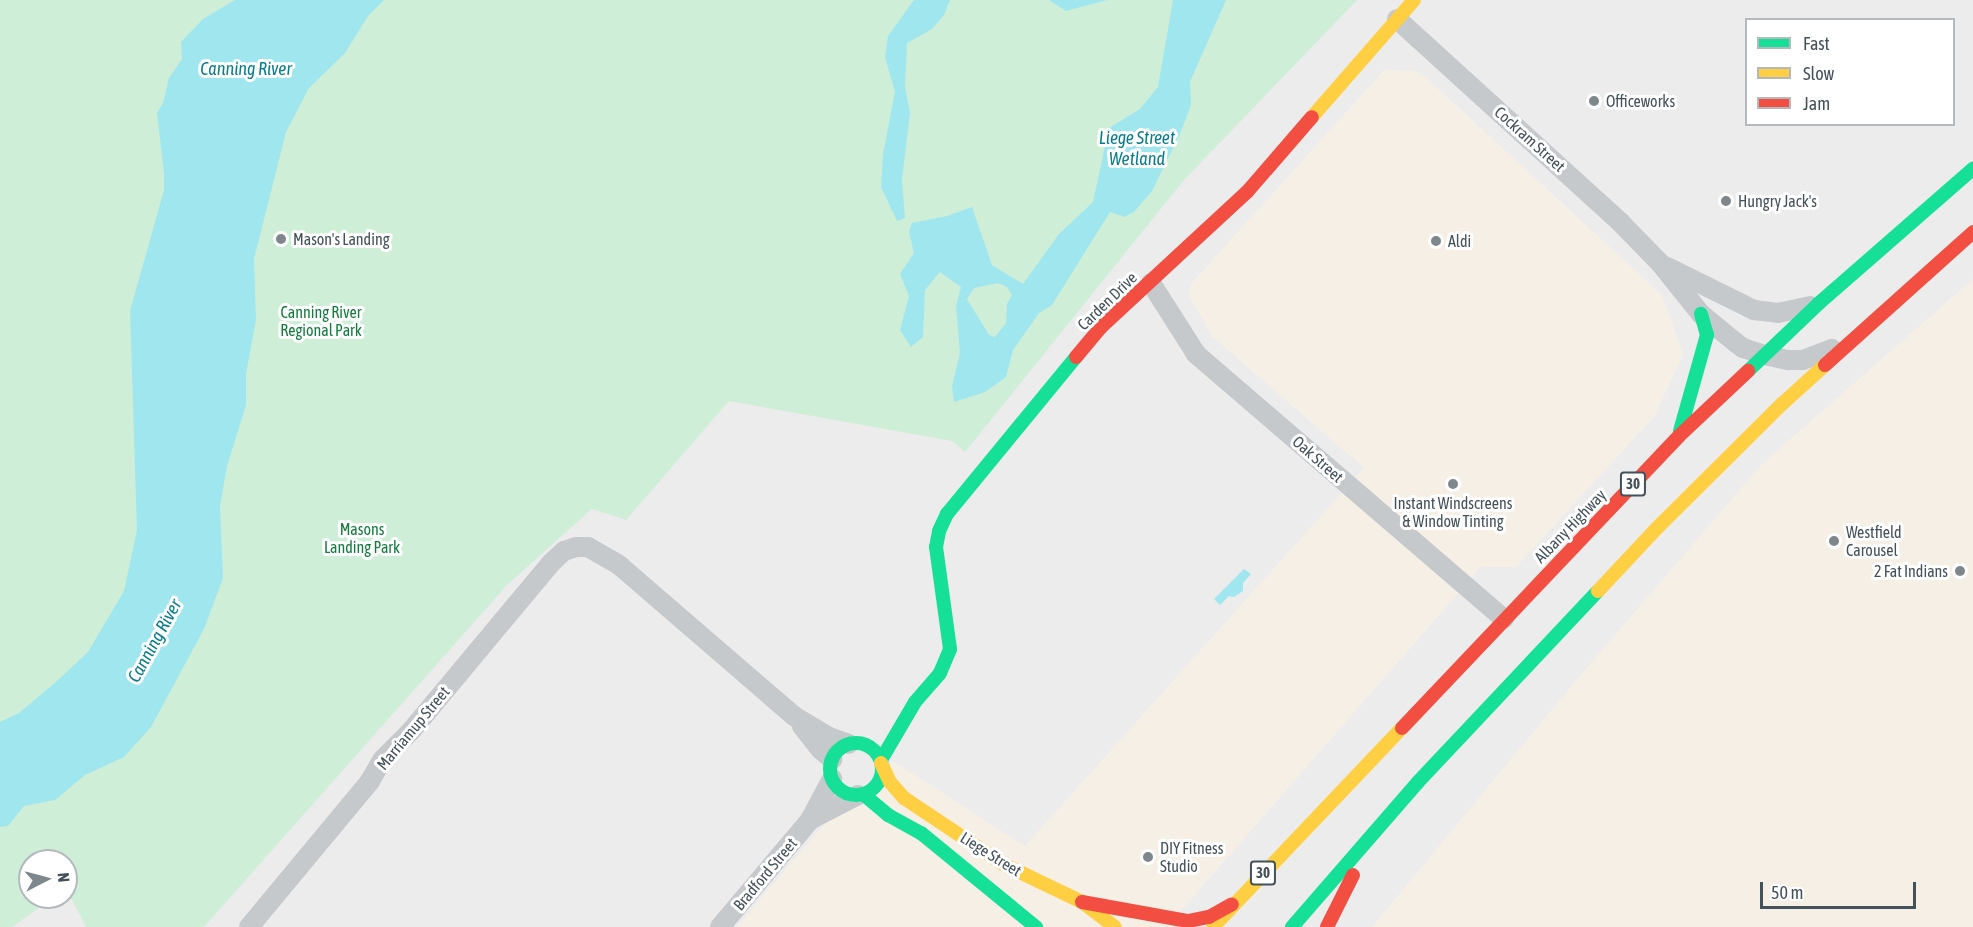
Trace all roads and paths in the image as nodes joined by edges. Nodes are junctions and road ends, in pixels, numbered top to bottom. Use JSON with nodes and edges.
{"nodes":[{"id":1,"x":1414,"y":0,"type":"edge"},
{"id":2,"x":1397,"y":19,"type":"junction"},
{"id":3,"x":1973,"y":169,"type":"edge"},
{"id":4,"x":1973,"y":232,"type":"edge"},
{"id":5,"x":1660,"y":262,"type":"junction"},
{"id":6,"x":1151,"y":283,"type":"junction"},
{"id":7,"x":1818,"y":304,"type":"junction"},
{"id":8,"x":1701,"y":314,"type":"junction"},
{"id":9,"x":1847,"y":343,"type":"junction"},
{"id":10,"x":1764,"y":355,"type":"junction"},
{"id":11,"x":1679,"y":436,"type":"junction"},
{"id":12,"x":588,"y":547,"type":"joint"},
{"id":13,"x":1504,"y":619,"type":"junction"},
{"id":14,"x":915,"y":702,"type":"junction"},
{"id":15,"x":794,"y":716,"type":"junction"},
{"id":16,"x":885,"y":722,"type":"dead end"},
{"id":17,"x":861,"y":741,"type":"junction"},
{"id":18,"x":832,"y":759,"type":"junction"},
{"id":19,"x":881,"y":762,"type":"junction"},
{"id":20,"x":832,"y":779,"type":"junction"},
{"id":21,"x":861,"y":794,"type":"junction"},
{"id":22,"x":810,"y":820,"type":"junction"},
{"id":23,"x":1372,"y":835,"type":"junction"},
{"id":24,"x":1237,"y":901,"type":"junction"},
{"id":25,"x":1082,"y":902,"type":"junction"},
{"id":26,"x":249,"y":927,"type":"edge"},
{"id":27,"x":720,"y":927,"type":"edge"},
{"id":28,"x":1036,"y":927,"type":"edge"},
{"id":29,"x":1115,"y":927,"type":"edge"},
{"id":30,"x":1213,"y":927,"type":"edge"},
{"id":31,"x":1292,"y":927,"type":"edge"},
{"id":32,"x":1327,"y":927,"type":"edge"}],
"edges":[{"from":1,"to":2,"type":"main road","name":"Carden Drive"},
{"from":2,"to":5,"type":"street","name":"Cockram Street"},
{"from":2,"to":6,"type":"main road","name":"Carden Drive"},
{"from":3,"to":7,"type":"main road","name":"Albany Highway","number":"30"},
{"from":4,"to":9,"type":"main road"},
{"from":5,"to":7,"type":"street","name":"Cockram Street"},
{"from":5,"to":8,"type":"street","name":"Cockram Street"},
{"from":6,"to":13,"type":"street","name":"Oak Street"},
{"from":6,"to":14,"type":"main road","name":"Carden Drive"},
{"from":7,"to":10,"type":"main road","name":"Albany Highway","number":"30"},
{"from":8,"to":10,"type":"street","name":"Cockram Street"},
{"from":8,"to":11,"type":"main road"},
{"from":9,"to":10,"type":"street","name":"Cockram Street"},
{"from":9,"to":23,"type":"main road"},
{"from":10,"to":11,"type":"main road","name":"Albany Highway","number":"30"},
{"from":11,"to":13,"type":"main road","name":"Albany Highway","number":"30"},
{"from":12,"to":15,"type":"street","name":"Liege Street"},
{"from":12,"to":26,"type":"street","name":"Marriamup Street"},
{"from":13,"to":24,"type":"main road","name":"Albany Highway","number":"30"},
{"from":14,"to":16,"type":"main road","name":"Carden Drive"},
{"from":14,"to":19,"type":"main road","name":"Carden Drive"},
{"from":15,"to":17,"type":"street","name":"Liege Street"},
{"from":15,"to":18,"type":"street","name":"Liege Street"},
{"from":17,"to":18,"type":"main road"},
{"from":17,"to":19,"type":"main road","name":"Liege Street"},
{"from":18,"to":20,"type":"main road"},
{"from":19,"to":21,"type":"main road"},
{"from":19,"to":25,"type":"main road","name":"Liege Street"},
{"from":20,"to":21,"type":"main road","name":"Liege Street"},
{"from":20,"to":22,"type":"street","name":"Bradford Street"},
{"from":21,"to":22,"type":"street","name":"Bradford Street"},
{"from":21,"to":28,"type":"main road","name":"Liege Street"},
{"from":22,"to":27,"type":"street","name":"Bradford Street"},
{"from":23,"to":31,"type":"main road"},
{"from":23,"to":32,"type":"main road"},
{"from":24,"to":25,"type":"main road"},
{"from":24,"to":30,"type":"main road","name":"Albany Highway","number":"30"},
{"from":25,"to":29,"type":"main road","name":"Liege Street"}]}
